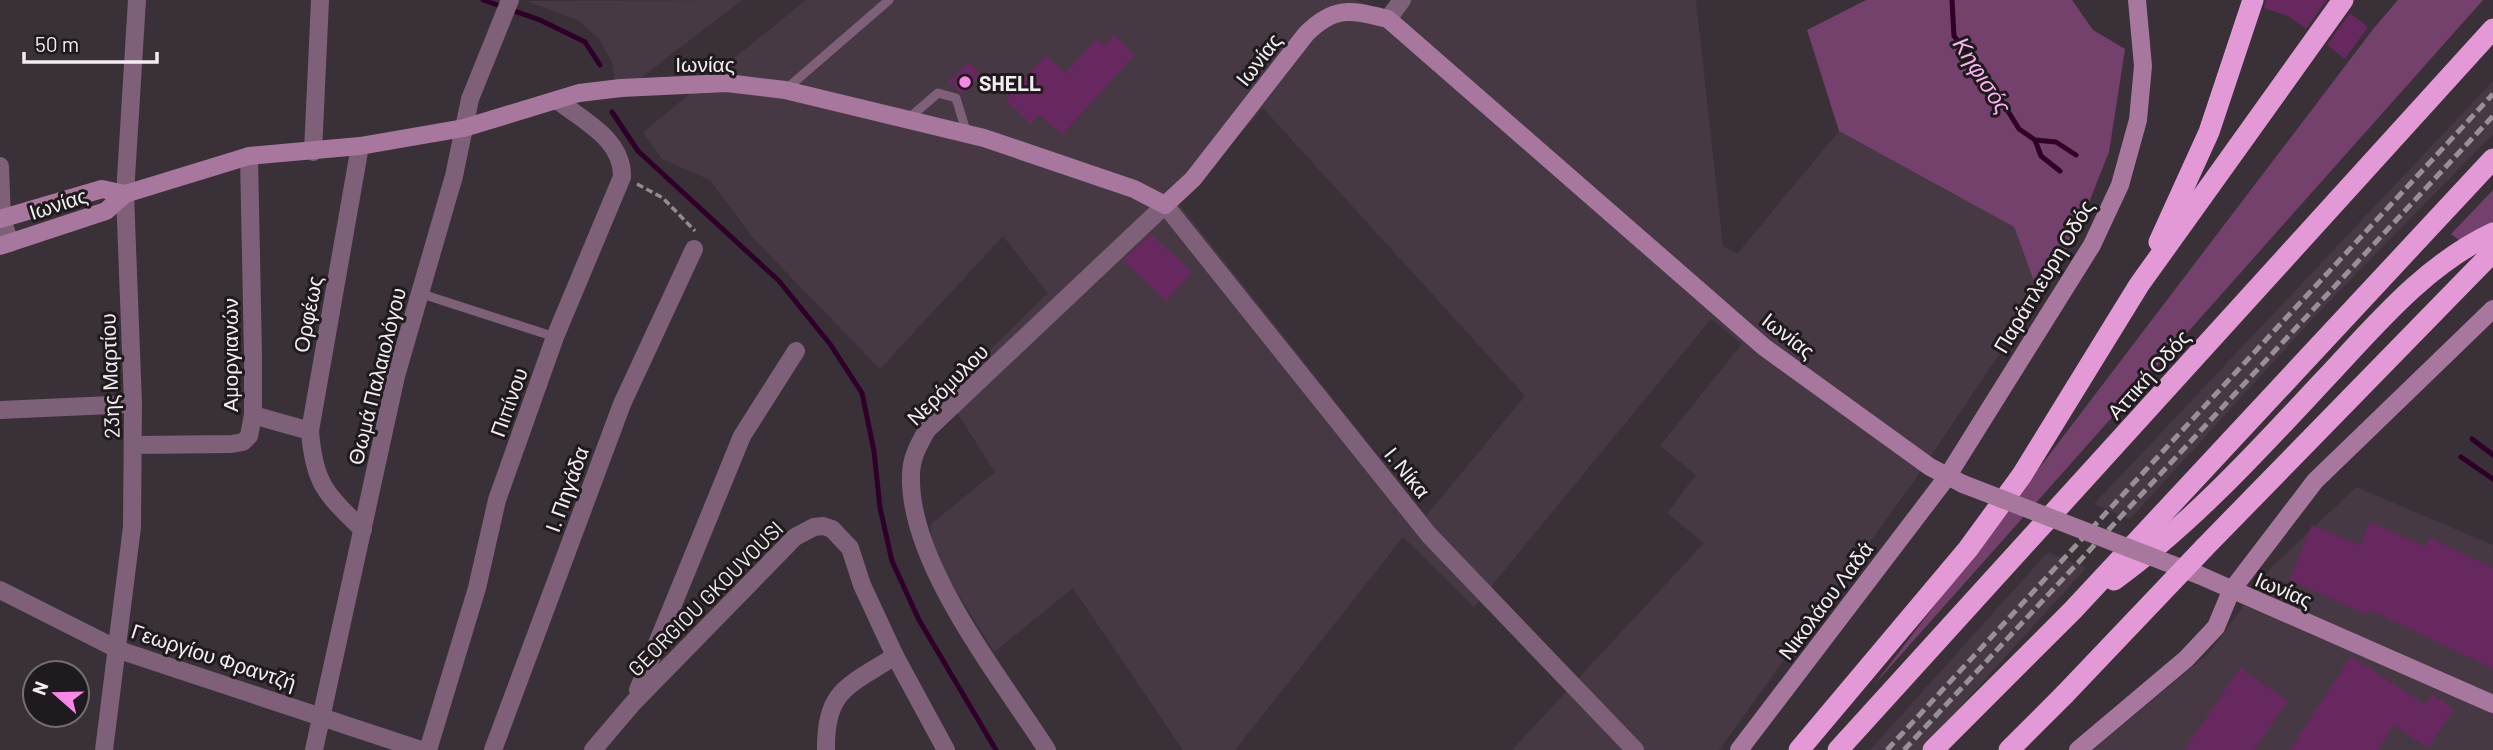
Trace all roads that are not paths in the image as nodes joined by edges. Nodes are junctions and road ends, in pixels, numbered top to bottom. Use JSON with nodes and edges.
{"nodes":[{"id":1,"x":137,"y":0,"type":"edge"},
{"id":2,"x":320,"y":0,"type":"edge"},
{"id":3,"x":889,"y":0,"type":"edge"},
{"id":4,"x":1402,"y":0,"type":"edge"},
{"id":5,"x":2137,"y":0,"type":"edge"},
{"id":6,"x":2253,"y":0,"type":"edge"},
{"id":7,"x":2343,"y":0,"type":"edge"},
{"id":8,"x":1340,"y":5,"type":"edge"},
{"id":9,"x":507,"y":7,"type":"edge"},
{"id":10,"x":1388,"y":19,"type":"junction"},
{"id":11,"x":2493,"y":29,"type":"edge"},
{"id":12,"x":785,"y":90,"type":"junction"},
{"id":13,"x":558,"y":100,"type":"junction"},
{"id":14,"x":907,"y":119,"type":"junction"},
{"id":15,"x":464,"y":128,"type":"junction"},
{"id":16,"x":967,"y":134,"type":"junction"},
{"id":17,"x":360,"y":146,"type":"junction"},
{"id":18,"x":313,"y":152,"type":"junction"},
{"id":19,"x":248,"y":156,"type":"junction"},
{"id":20,"x":2493,"y":159,"type":"edge"},
{"id":21,"x":0,"y":166,"type":"edge"},
{"id":22,"x":125,"y":194,"type":"junction"},
{"id":23,"x":1165,"y":205,"type":"junction"},
{"id":24,"x":1,"y":219,"type":"edge"},
{"id":25,"x":2493,"y":233,"type":"edge"},
{"id":26,"x":5,"y":244,"type":"edge"},
{"id":27,"x":694,"y":248,"type":"road end"},
{"id":28,"x":2493,"y":252,"type":"edge"},
{"id":29,"x":2139,"y":285,"type":"junction"},
{"id":30,"x":419,"y":293,"type":"junction"},
{"id":31,"x":2493,"y":309,"type":"edge"},
{"id":32,"x":555,"y":337,"type":"junction"},
{"id":33,"x":796,"y":351,"type":"dead end"},
{"id":34,"x":134,"y":404,"type":"junction"},
{"id":35,"x":0,"y":410,"type":"edge"},
{"id":36,"x":253,"y":415,"type":"junction"},
{"id":37,"x":310,"y":431,"type":"junction"},
{"id":38,"x":134,"y":444,"type":"junction"},
{"id":39,"x":1955,"y":480,"type":"junction"},
{"id":40,"x":363,"y":530,"type":"junction"},
{"id":41,"x":2231,"y":591,"type":"junction"},
{"id":42,"x":1,"y":596,"type":"edge"},
{"id":43,"x":2073,"y":610,"type":"junction"},
{"id":44,"x":119,"y":650,"type":"junction"},
{"id":45,"x":895,"y":656,"type":"junction"},
{"id":46,"x":633,"y":703,"type":"junction"},
{"id":47,"x":2493,"y":704,"type":"edge"},
{"id":48,"x":323,"y":716,"type":"junction"},
{"id":49,"x":104,"y":750,"type":"edge"},
{"id":50,"x":314,"y":750,"type":"edge"},
{"id":51,"x":421,"y":750,"type":"edge"},
{"id":52,"x":428,"y":750,"type":"edge"},
{"id":53,"x":493,"y":750,"type":"edge"},
{"id":54,"x":593,"y":750,"type":"edge"},
{"id":55,"x":826,"y":750,"type":"edge"},
{"id":56,"x":946,"y":750,"type":"edge"},
{"id":57,"x":1048,"y":750,"type":"edge"},
{"id":58,"x":1635,"y":750,"type":"edge"},
{"id":59,"x":1739,"y":750,"type":"edge"},
{"id":60,"x":1799,"y":750,"type":"edge"},
{"id":61,"x":1838,"y":750,"type":"edge"},
{"id":62,"x":1933,"y":750,"type":"edge"},
{"id":63,"x":2008,"y":750,"type":"edge"},
{"id":64,"x":2078,"y":750,"type":"edge"}],
"edges":[{"from":1,"to":22,"type":"street","name":"23ης Μαρτίου"},
{"from":2,"to":18,"type":"street"},
{"from":3,"to":12,"type":"lane"},
{"from":4,"to":10,"type":"street"},
{"from":5,"to":39,"type":"main road","name":"Παράπλευρη Οδός"},
{"from":6,"to":29,"type":"highway"},
{"from":7,"to":29,"type":"highway"},
{"from":8,"to":10,"type":"main road","name":"Ιωνίας"},
{"from":8,"to":23,"type":"main road","name":"Ιωνίας"},
{"from":9,"to":15,"type":"street","name":"Θωμά Παλαιολόγου"},
{"from":10,"to":39,"type":"main road","name":"Ιωνίας"},
{"from":11,"to":61,"type":"highway","name":"Αττική Οδός"},
{"from":12,"to":13,"type":"main road","name":"Ιωνίας"},
{"from":12,"to":14,"type":"main road","name":"Ιωνίας"},
{"from":13,"to":15,"type":"main road","name":"Ιωνίας"},
{"from":13,"to":32,"type":"street","name":"Πιπίνου"},
{"from":14,"to":16,"type":"main road","name":"Ιωνίας"},
{"from":14,"to":16,"type":"lane"},
{"from":15,"to":17,"type":"main road","name":"Ιωνίας"},
{"from":15,"to":30,"type":"street","name":"Θωμά Παλαιολόγου"},
{"from":16,"to":23,"type":"main road","name":"Ιωνίας"},
{"from":17,"to":18,"type":"main road","name":"Ιωνίας"},
{"from":17,"to":37,"type":"street","name":"Ορφέως"},
{"from":18,"to":19,"type":"main road","name":"Ιωνίας"},
{"from":19,"to":22,"type":"main road","name":"Ιωνίας"},
{"from":19,"to":36,"type":"street","name":"Αμοργιανών"},
{"from":20,"to":43,"type":"highway"},
{"from":21,"to":24,"type":"street"},
{"from":22,"to":24,"type":"main road","name":"Ιωνίας"},
{"from":22,"to":26,"type":"main road","name":"Ιωνίας"},
{"from":22,"to":34,"type":"street","name":"23ης Μαρτίου"},
{"from":23,"to":57,"type":"street","name":"Νερόμυλου"},
{"from":23,"to":58,"type":"street","name":"Ι. Νίκα"},
{"from":24,"to":26,"type":"street"},
{"from":25,"to":43,"type":"highway"},
{"from":27,"to":53,"type":"street","name":"Ι. Πηγάδα"},
{"from":28,"to":63,"type":"highway","bridge":true},
{"from":29,"to":60,"type":"highway"},
{"from":30,"to":32,"type":"lane"},
{"from":30,"to":40,"type":"street","name":"Θωμά Παλαιολόγου"},
{"from":31,"to":41,"type":"main road"},
{"from":32,"to":52,"type":"street","name":"Πιπίνου"},
{"from":33,"to":46,"type":"street"},
{"from":34,"to":35,"type":"street"},
{"from":34,"to":38,"type":"street","name":"23ης Μαρτίου"},
{"from":36,"to":37,"type":"street"},
{"from":36,"to":38,"type":"street","name":"Αμοργιανών"},
{"from":37,"to":40,"type":"street","name":"Ορφέως"},
{"from":38,"to":44,"type":"street","name":"23ης Μαρτίου"},
{"from":39,"to":41,"type":"main road","name":"Ιωνίας","bridge":true},
{"from":39,"to":59,"type":"main road","name":"Νικολάου Λαδά"},
{"from":40,"to":48,"type":"street","name":"Θωμά Παλαιολόγου"},
{"from":41,"to":47,"type":"main road","name":"Ιωνίας"},
{"from":41,"to":64,"type":"main road"},
{"from":42,"to":44,"type":"street","name":"Γεωργίου Φραντζή"},
{"from":43,"to":62,"type":"highway"},
{"from":44,"to":48,"type":"street","name":"Γεωργίου Φραντζή"},
{"from":44,"to":49,"type":"street","name":"23ης Μαρτίου"},
{"from":45,"to":46,"type":"street","name":"GEORGIOU GKOUVOUSI"},
{"from":45,"to":55,"type":"street"},
{"from":45,"to":56,"type":"street","name":"GEORGIOU GKOUVOUSI"},
{"from":46,"to":54,"type":"street","name":"GEORGIOU GKOUVOUSI"},
{"from":48,"to":50,"type":"street","name":"Θωμά Παλαιολόγου"},
{"from":48,"to":51,"type":"street","name":"Γεωργίου Φραντζή"}]}
